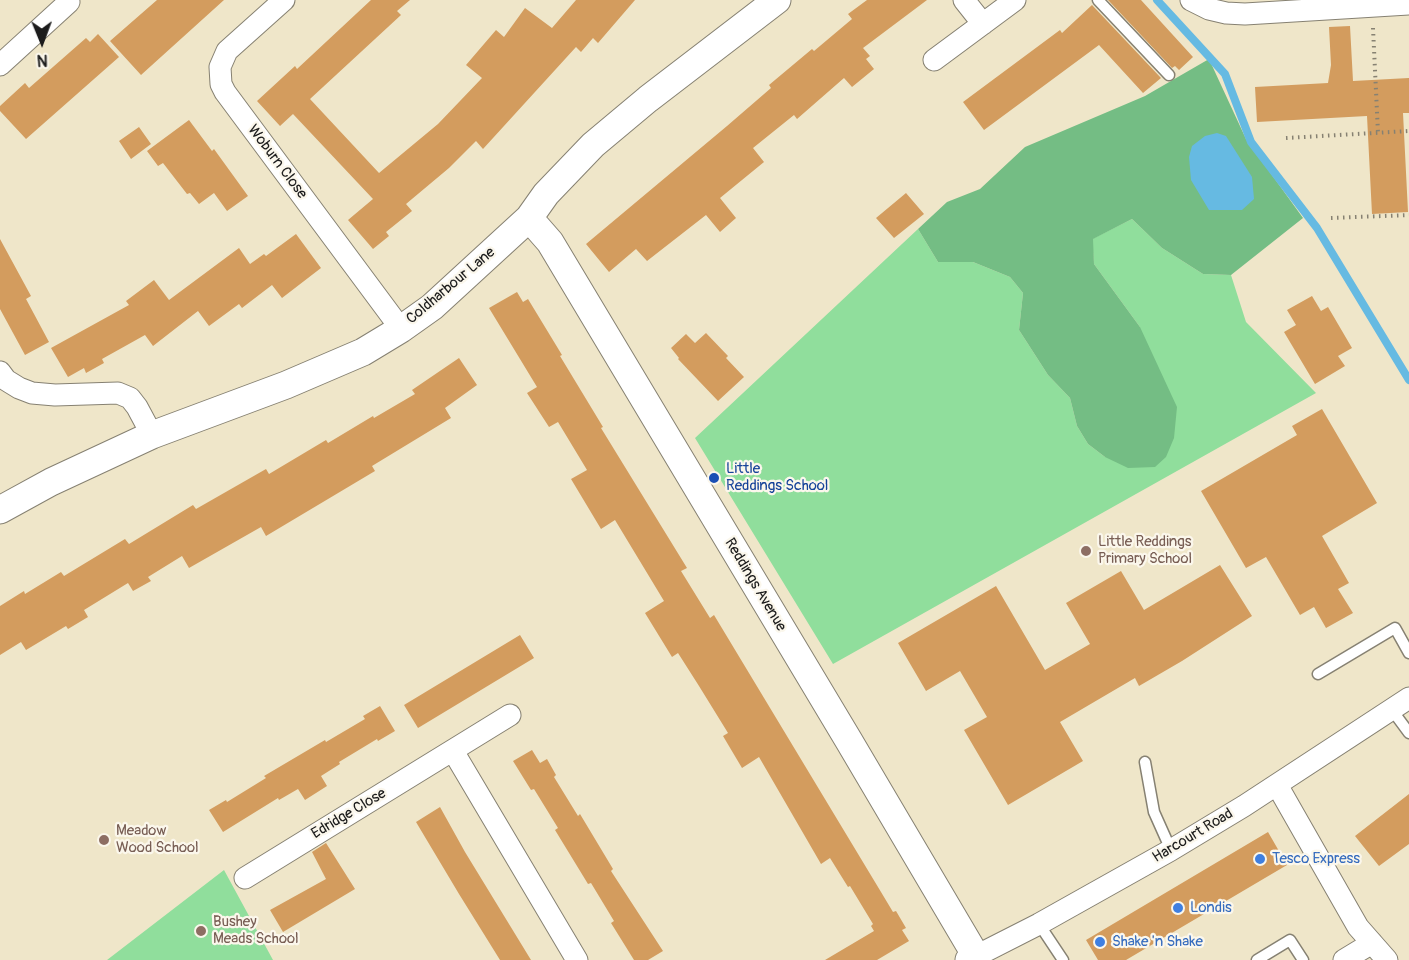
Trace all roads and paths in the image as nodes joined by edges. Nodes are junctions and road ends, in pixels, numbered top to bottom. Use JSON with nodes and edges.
{"nodes":[{"id":1,"x":68,"y":0,"type":"edge"},
{"id":2,"x":284,"y":0,"type":"edge"},
{"id":3,"x":777,"y":0,"type":"edge"},
{"id":4,"x":964,"y":0,"type":"edge"},
{"id":5,"x":1015,"y":0,"type":"edge"},
{"id":6,"x":1098,"y":0,"type":"edge"},
{"id":7,"x":1191,"y":0,"type":"edge"},
{"id":8,"x":1409,"y":4,"type":"edge"},
{"id":9,"x":1372,"y":7,"type":"junction"},
{"id":10,"x":983,"y":24,"type":"junction"},
{"id":11,"x":934,"y":60,"type":"dead end"},
{"id":12,"x":0,"y":65,"type":"edge"},
{"id":13,"x":1169,"y":75,"type":"dead end"},
{"id":14,"x":1409,"y":131,"type":"edge"},
{"id":15,"x":1378,"y":133,"type":"junction"},
{"id":16,"x":1286,"y":138,"type":"dead end"},
{"id":17,"x":1409,"y":216,"type":"edge"},
{"id":18,"x":530,"y":218,"type":"junction"},
{"id":19,"x":1331,"y":218,"type":"dead end"},
{"id":20,"x":401,"y":329,"type":"junction"},
{"id":21,"x":0,"y":372,"type":"edge"},
{"id":22,"x":152,"y":435,"type":"junction"},
{"id":23,"x":0,"y":510,"type":"edge"},
{"id":24,"x":1409,"y":653,"type":"edge"},
{"id":25,"x":1318,"y":674,"type":"dead end"},
{"id":26,"x":1400,"y":704,"type":"edge"},
{"id":27,"x":510,"y":715,"type":"dead end"},
{"id":28,"x":1409,"y":733,"type":"edge"},
{"id":29,"x":453,"y":751,"type":"junction"},
{"id":30,"x":1145,"y":762,"type":"dead end"},
{"id":31,"x":1277,"y":785,"type":"junction"},
{"id":32,"x":1171,"y":850,"type":"junction"},
{"id":33,"x":245,"y":878,"type":"dead end"},
{"id":34,"x":1040,"y":924,"type":"junction"},
{"id":35,"x":1372,"y":943,"type":"junction"},
{"id":36,"x":972,"y":958,"type":"edge"},
{"id":37,"x":577,"y":960,"type":"edge"},
{"id":38,"x":1063,"y":960,"type":"edge"},
{"id":39,"x":1257,"y":960,"type":"edge"},
{"id":40,"x":1303,"y":960,"type":"edge"},
{"id":41,"x":1344,"y":960,"type":"edge"},
{"id":42,"x":1387,"y":960,"type":"edge"}],
"edges":[{"from":1,"to":12,"type":"street"},
{"from":2,"to":20,"type":"street","name":"Woburn Close"},
{"from":3,"to":18,"type":"street","name":"Coldharbour Lane"},
{"from":4,"to":10,"type":"street"},
{"from":5,"to":10,"type":"street"},
{"from":6,"to":13,"type":"lane"},
{"from":7,"to":9,"type":"street"},
{"from":8,"to":9,"type":"street"},
{"from":9,"to":15,"type":"path"},
{"from":10,"to":11,"type":"street"},
{"from":14,"to":15,"type":"path"},
{"from":15,"to":16,"type":"path"},
{"from":17,"to":19,"type":"path"},
{"from":18,"to":20,"type":"street","name":"Coldharbour Lane"},
{"from":18,"to":36,"type":"street","name":"Reddings Avenue"},
{"from":20,"to":22,"type":"street","name":"Coldharbour Lane"},
{"from":21,"to":22,"type":"street"},
{"from":22,"to":23,"type":"street","name":"Coldharbour Lane"},
{"from":24,"to":25,"type":"lane"},
{"from":26,"to":28,"type":"lane"},
{"from":26,"to":31,"type":"street","name":"Harcourt Road"},
{"from":27,"to":29,"type":"street","name":"Edridge Close"},
{"from":29,"to":33,"type":"street","name":"Edridge Close"},
{"from":29,"to":37,"type":"street"},
{"from":30,"to":32,"type":"lane"},
{"from":31,"to":32,"type":"street","name":"Harcourt Road"},
{"from":31,"to":35,"type":"street"},
{"from":32,"to":34,"type":"street","name":"Harcourt Road"},
{"from":34,"to":36,"type":"street","name":"Harcourt Road"},
{"from":34,"to":38,"type":"lane"},
{"from":35,"to":41,"type":"street"},
{"from":35,"to":42,"type":"street"},
{"from":39,"to":40,"type":"lane"}]}
